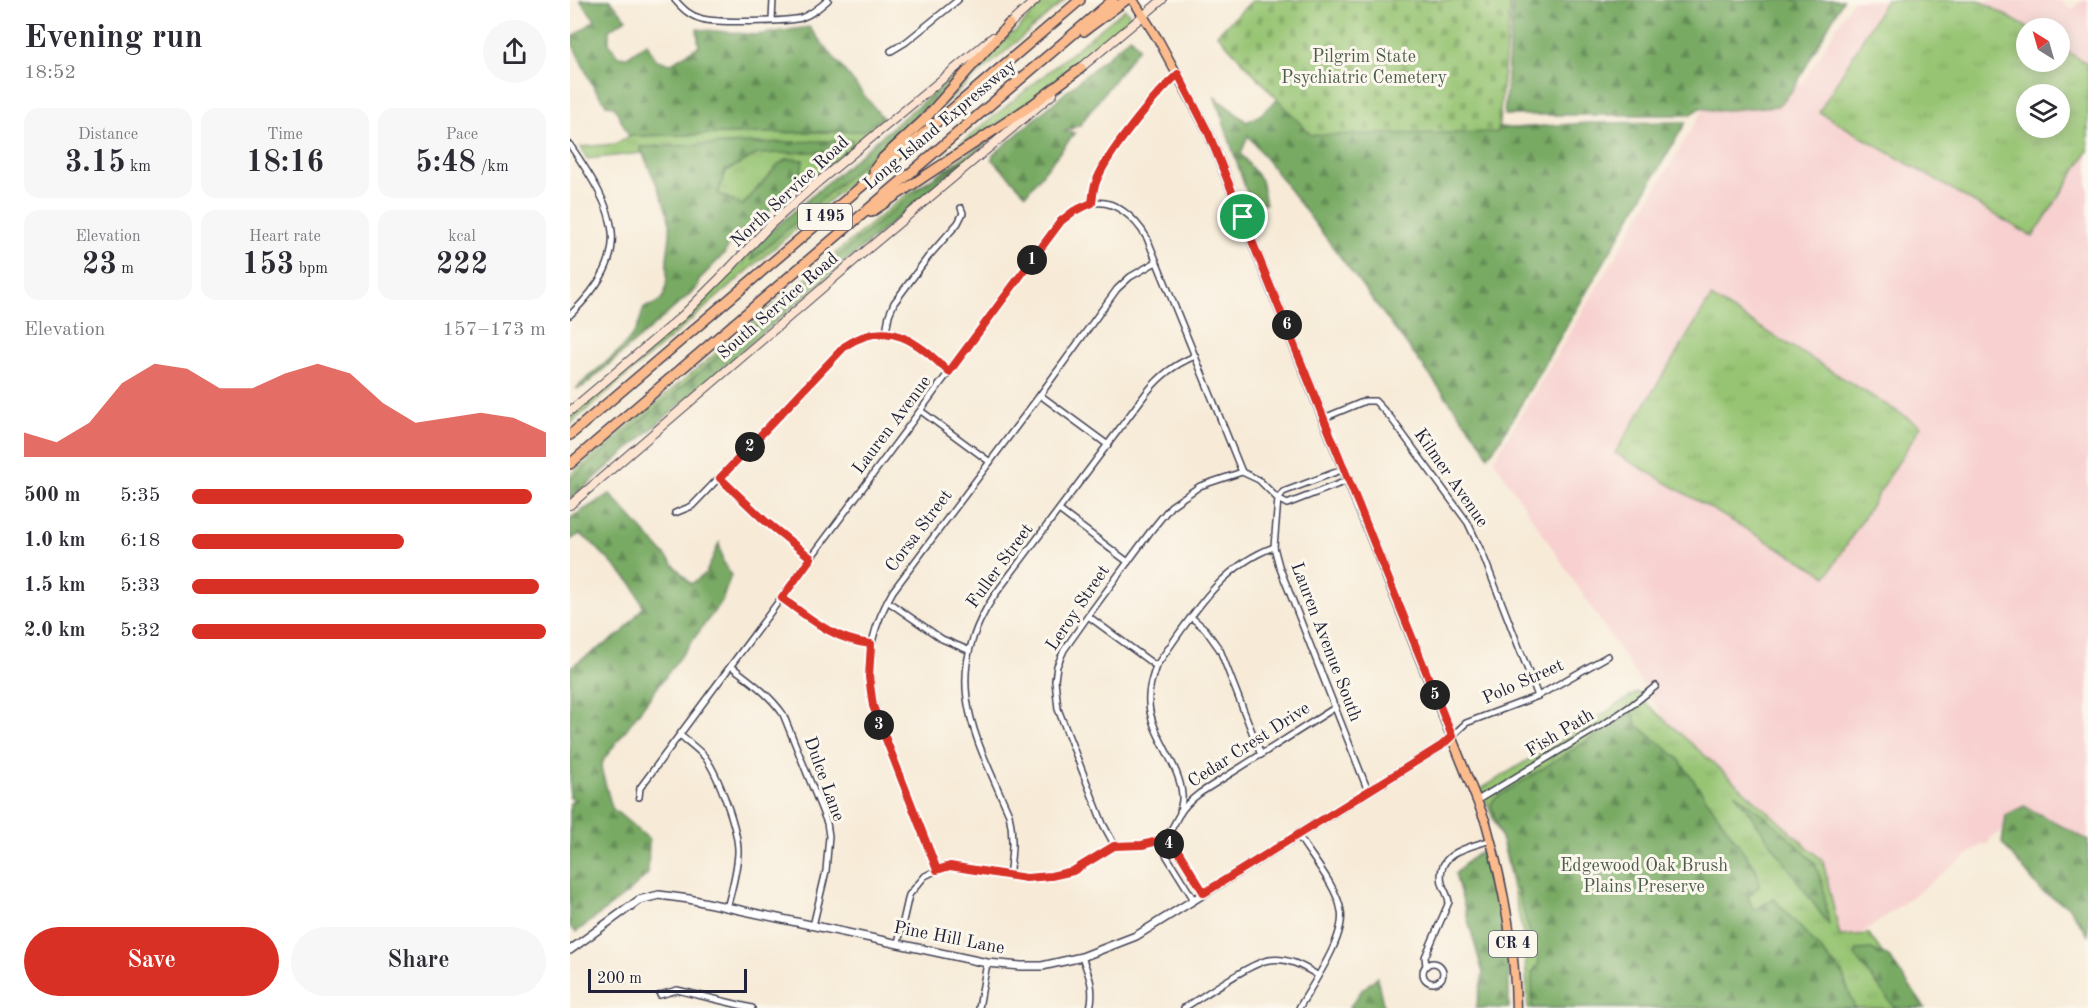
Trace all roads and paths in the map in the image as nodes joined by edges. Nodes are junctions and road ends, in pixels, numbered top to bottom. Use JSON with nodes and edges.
{"nodes":[{"id":1,"x":675,"y":0,"type":"edge"},
{"id":2,"x":773,"y":0,"type":"edge"},
{"id":3,"x":828,"y":0,"type":"edge"},
{"id":4,"x":958,"y":0,"type":"edge"},
{"id":5,"x":1036,"y":0,"type":"edge"},
{"id":6,"x":1074,"y":0,"type":"edge"},
{"id":7,"x":1080,"y":0,"type":"edge"},
{"id":8,"x":1113,"y":0,"type":"edge"},
{"id":9,"x":1126,"y":0,"type":"edge"},
{"id":10,"x":1133,"y":0,"type":"edge"},
{"id":11,"x":1162,"y":0,"type":"edge"},
{"id":12,"x":1107,"y":10,"type":"junction"},
{"id":13,"x":1143,"y":16,"type":"junction"},
{"id":14,"x":771,"y":20,"type":"junction"},
{"id":15,"x":1009,"y":24,"type":"junction"},
{"id":16,"x":1040,"y":35,"type":"junction"},
{"id":17,"x":891,"y":51,"type":"dead end"},
{"id":18,"x":1081,"y":68,"type":"junction"},
{"id":19,"x":1178,"y":74,"type":"junction"},
{"id":20,"x":570,"y":145,"type":"edge"},
{"id":21,"x":866,"y":182,"type":"junction"},
{"id":22,"x":1092,"y":203,"type":"junction"},
{"id":23,"x":961,"y":208,"type":"dead end"},
{"id":24,"x":846,"y":227,"type":"junction"},
{"id":25,"x":1156,"y":262,"type":"junction"},
{"id":26,"x":570,"y":315,"type":"edge"},
{"id":27,"x":886,"y":332,"type":"junction"},
{"id":28,"x":1195,"y":356,"type":"junction"},
{"id":29,"x":949,"y":372,"type":"junction"},
{"id":30,"x":1040,"y":395,"type":"junction"},
{"id":31,"x":570,"y":411,"type":"edge"},
{"id":32,"x":921,"y":411,"type":"junction"},
{"id":33,"x":1324,"y":418,"type":"junction"},
{"id":34,"x":570,"y":435,"type":"edge"},
{"id":35,"x":1108,"y":445,"type":"junction"},
{"id":36,"x":990,"y":462,"type":"junction"},
{"id":37,"x":570,"y":464,"type":"edge"},
{"id":38,"x":1344,"y":469,"type":"junction"},
{"id":39,"x":1242,"y":472,"type":"junction"},
{"id":40,"x":720,"y":478,"type":"junction"},
{"id":41,"x":1349,"y":480,"type":"junction"},
{"id":42,"x":1278,"y":499,"type":"junction"},
{"id":43,"x":570,"y":505,"type":"edge"},
{"id":44,"x":1059,"y":510,"type":"junction"},
{"id":45,"x":675,"y":513,"type":"dead end"},
{"id":46,"x":1274,"y":547,"type":"junction"},
{"id":47,"x":811,"y":558,"type":"junction"},
{"id":48,"x":1128,"y":562,"type":"junction"},
{"id":49,"x":782,"y":598,"type":"junction"},
{"id":50,"x":887,"y":601,"type":"junction"},
{"id":51,"x":1088,"y":616,"type":"junction"},
{"id":52,"x":1191,"y":617,"type":"junction"},
{"id":53,"x":871,"y":644,"type":"junction"},
{"id":54,"x":968,"y":650,"type":"junction"},
{"id":55,"x":1608,"y":656,"type":"dead end"},
{"id":56,"x":731,"y":666,"type":"junction"},
{"id":57,"x":1155,"y":666,"type":"junction"},
{"id":58,"x":1656,"y":686,"type":"dead end"},
{"id":59,"x":1538,"y":696,"type":"junction"},
{"id":60,"x":1336,"y":708,"type":"junction"},
{"id":61,"x":680,"y":735,"type":"junction"},
{"id":62,"x":1452,"y":736,"type":"junction"},
{"id":63,"x":1261,"y":755,"type":"junction"},
{"id":64,"x":1368,"y":791,"type":"junction"},
{"id":65,"x":639,"y":797,"type":"dead end"},
{"id":66,"x":1476,"y":801,"type":"junction"},
{"id":67,"x":1180,"y":813,"type":"junction"},
{"id":68,"x":1298,"y":835,"type":"junction"},
{"id":69,"x":1162,"y":840,"type":"junction"},
{"id":70,"x":1491,"y":840,"type":"junction"},
{"id":71,"x":1114,"y":846,"type":"junction"},
{"id":72,"x":937,"y":870,"type":"junction"},
{"id":73,"x":1009,"y":876,"type":"junction"},
{"id":74,"x":1204,"y":893,"type":"junction"},
{"id":75,"x":1194,"y":900,"type":"junction"},
{"id":76,"x":728,"y":908,"type":"junction"},
{"id":77,"x":813,"y":926,"type":"junction"},
{"id":78,"x":898,"y":943,"type":"junction"},
{"id":79,"x":570,"y":950,"type":"edge"},
{"id":80,"x":1082,"y":957,"type":"junction"},
{"id":81,"x":987,"y":963,"type":"junction"},
{"id":82,"x":1426,"y":966,"type":"dead end"},
{"id":83,"x":1317,"y":975,"type":"junction"},
{"id":84,"x":660,"y":995,"type":"dead end"},
{"id":85,"x":752,"y":1008,"type":"edge"},
{"id":86,"x":979,"y":1008,"type":"edge"},
{"id":87,"x":1090,"y":1008,"type":"edge"},
{"id":88,"x":1185,"y":1008,"type":"edge"},
{"id":89,"x":1299,"y":1008,"type":"edge"},
{"id":90,"x":1516,"y":1008,"type":"edge"}],
"edges":[{"from":1,"to":14,"type":"street"},
{"from":2,"to":14,"type":"street"},
{"from":3,"to":14,"type":"street"},
{"from":4,"to":17,"type":"street"},
{"from":5,"to":15,"type":"main road","name":"North Service Road"},
{"from":6,"to":16,"type":"highway"},
{"from":7,"to":16,"type":"highway","name":"Long Island Expressway","number":"I 495"},
{"from":8,"to":12,"type":"highway"},
{"from":9,"to":12,"type":"highway"},
{"from":10,"to":13,"type":"main road","number":"CR 4"},
{"from":11,"to":13,"type":"main road","name":"South Service Road"},
{"from":12,"to":24,"type":"highway","name":"Long Island Expressway","number":"I 495"},
{"from":13,"to":18,"type":"main road","name":"South Service Road"},
{"from":13,"to":19,"type":"main road","number":"CR 4"},
{"from":15,"to":21,"type":"highway"},
{"from":15,"to":31,"type":"main road","name":"North Service Road"},
{"from":16,"to":21,"type":"highway","name":"Long Island Expressway","number":"I 495"},
{"from":18,"to":24,"type":"highway"},
{"from":18,"to":43,"type":"main road","name":"South Service Road"},
{"from":19,"to":22,"type":"street"},
{"from":19,"to":33,"type":"main road","number":"CR 4"},
{"from":20,"to":26,"type":"street"},
{"from":21,"to":34,"type":"highway","name":"Long Island Expressway","number":"I 495"},
{"from":22,"to":25,"type":"street"},
{"from":22,"to":29,"type":"street","name":"Lauren Avenue"},
{"from":23,"to":27,"type":"street"},
{"from":24,"to":37,"type":"highway","name":"Long Island Expressway","number":"I 495"},
{"from":25,"to":28,"type":"street"},
{"from":25,"to":30,"type":"street","name":"Corsa Street"},
{"from":27,"to":29,"type":"street"},
{"from":27,"to":40,"type":"street"},
{"from":28,"to":35,"type":"street","name":"Fuller Street"},
{"from":28,"to":39,"type":"street"},
{"from":29,"to":32,"type":"street","name":"Lauren Avenue"},
{"from":30,"to":35,"type":"street"},
{"from":30,"to":36,"type":"street","name":"Corsa Street"},
{"from":32,"to":36,"type":"street"},
{"from":32,"to":47,"type":"street","name":"Lauren Avenue"},
{"from":33,"to":38,"type":"main road","number":"CR 4"},
{"from":33,"to":59,"type":"street","name":"Kilmer Avenue"},
{"from":35,"to":44,"type":"street","name":"Fuller Street"},
{"from":36,"to":50,"type":"street","name":"Corsa Street"},
{"from":38,"to":41,"type":"main road","number":"CR 4"},
{"from":38,"to":42,"type":"street"},
{"from":39,"to":42,"type":"street"},
{"from":39,"to":48,"type":"street","name":"Leroy Street"},
{"from":40,"to":45,"type":"street"},
{"from":40,"to":47,"type":"street"},
{"from":41,"to":42,"type":"street"},
{"from":41,"to":62,"type":"main road","number":"CR 4"},
{"from":42,"to":46,"type":"street","name":"Lauren Avenue South"},
{"from":44,"to":48,"type":"street"},
{"from":44,"to":54,"type":"street","name":"Fuller Street"},
{"from":46,"to":52,"type":"street"},
{"from":46,"to":60,"type":"street","name":"Lauren Avenue South"},
{"from":47,"to":49,"type":"street","name":"Lauren Avenue"},
{"from":48,"to":51,"type":"street","name":"Leroy Street"},
{"from":49,"to":53,"type":"street"},
{"from":49,"to":56,"type":"street","name":"Lauren Avenue"},
{"from":50,"to":53,"type":"street","name":"Corsa Street"},
{"from":50,"to":54,"type":"street"},
{"from":51,"to":57,"type":"street"},
{"from":51,"to":71,"type":"street","name":"Leroy Street"},
{"from":52,"to":57,"type":"street"},
{"from":52,"to":63,"type":"street"},
{"from":53,"to":72,"type":"street","name":"Corsa Street"},
{"from":54,"to":73,"type":"street","name":"Fuller Street"},
{"from":55,"to":59,"type":"street","name":"Polo Street"},
{"from":56,"to":61,"type":"street","name":"Lauren Avenue"},
{"from":56,"to":77,"type":"street","name":"Dulce Lane"},
{"from":57,"to":67,"type":"street"},
{"from":58,"to":66,"type":"street","name":"Fish Path"},
{"from":59,"to":62,"type":"street","name":"Polo Street"},
{"from":60,"to":63,"type":"street","name":"Cedar Crest Drive"},
{"from":60,"to":64,"type":"street","name":"Lauren Avenue South"},
{"from":61,"to":65,"type":"street","name":"Lauren Avenue"},
{"from":61,"to":76,"type":"street"},
{"from":62,"to":64,"type":"street","name":"Pine Hill Lane"},
{"from":62,"to":66,"type":"main road","number":"CR 4"},
{"from":63,"to":67,"type":"street","name":"Cedar Crest Drive"},
{"from":64,"to":68,"type":"street","name":"Pine Hill Lane"},
{"from":66,"to":70,"type":"main road","number":"CR 4"},
{"from":67,"to":69,"type":"street","name":"Cedar Crest Drive"},
{"from":68,"to":74,"type":"street","name":"Pine Hill Lane"},
{"from":68,"to":83,"type":"street"},
{"from":69,"to":71,"type":"street"},
{"from":69,"to":74,"type":"street"},
{"from":69,"to":75,"type":"street"},
{"from":70,"to":82,"type":"street"},
{"from":70,"to":90,"type":"main road","number":"CR 4"},
{"from":71,"to":73,"type":"street"},
{"from":72,"to":73,"type":"street"},
{"from":72,"to":78,"type":"street"},
{"from":74,"to":75,"type":"street","name":"Pine Hill Lane"},
{"from":75,"to":80,"type":"street","name":"Pine Hill Lane"},
{"from":76,"to":77,"type":"street","name":"Pine Hill Lane"},
{"from":76,"to":79,"type":"street","name":"Pine Hill Lane"},
{"from":77,"to":78,"type":"street","name":"Pine Hill Lane"},
{"from":78,"to":81,"type":"street","name":"Pine Hill Lane"},
{"from":80,"to":81,"type":"street","name":"Pine Hill Lane"},
{"from":80,"to":87,"type":"street"},
{"from":81,"to":86,"type":"street"},
{"from":83,"to":88,"type":"street"},
{"from":83,"to":89,"type":"street"},
{"from":84,"to":85,"type":"street"}]}
